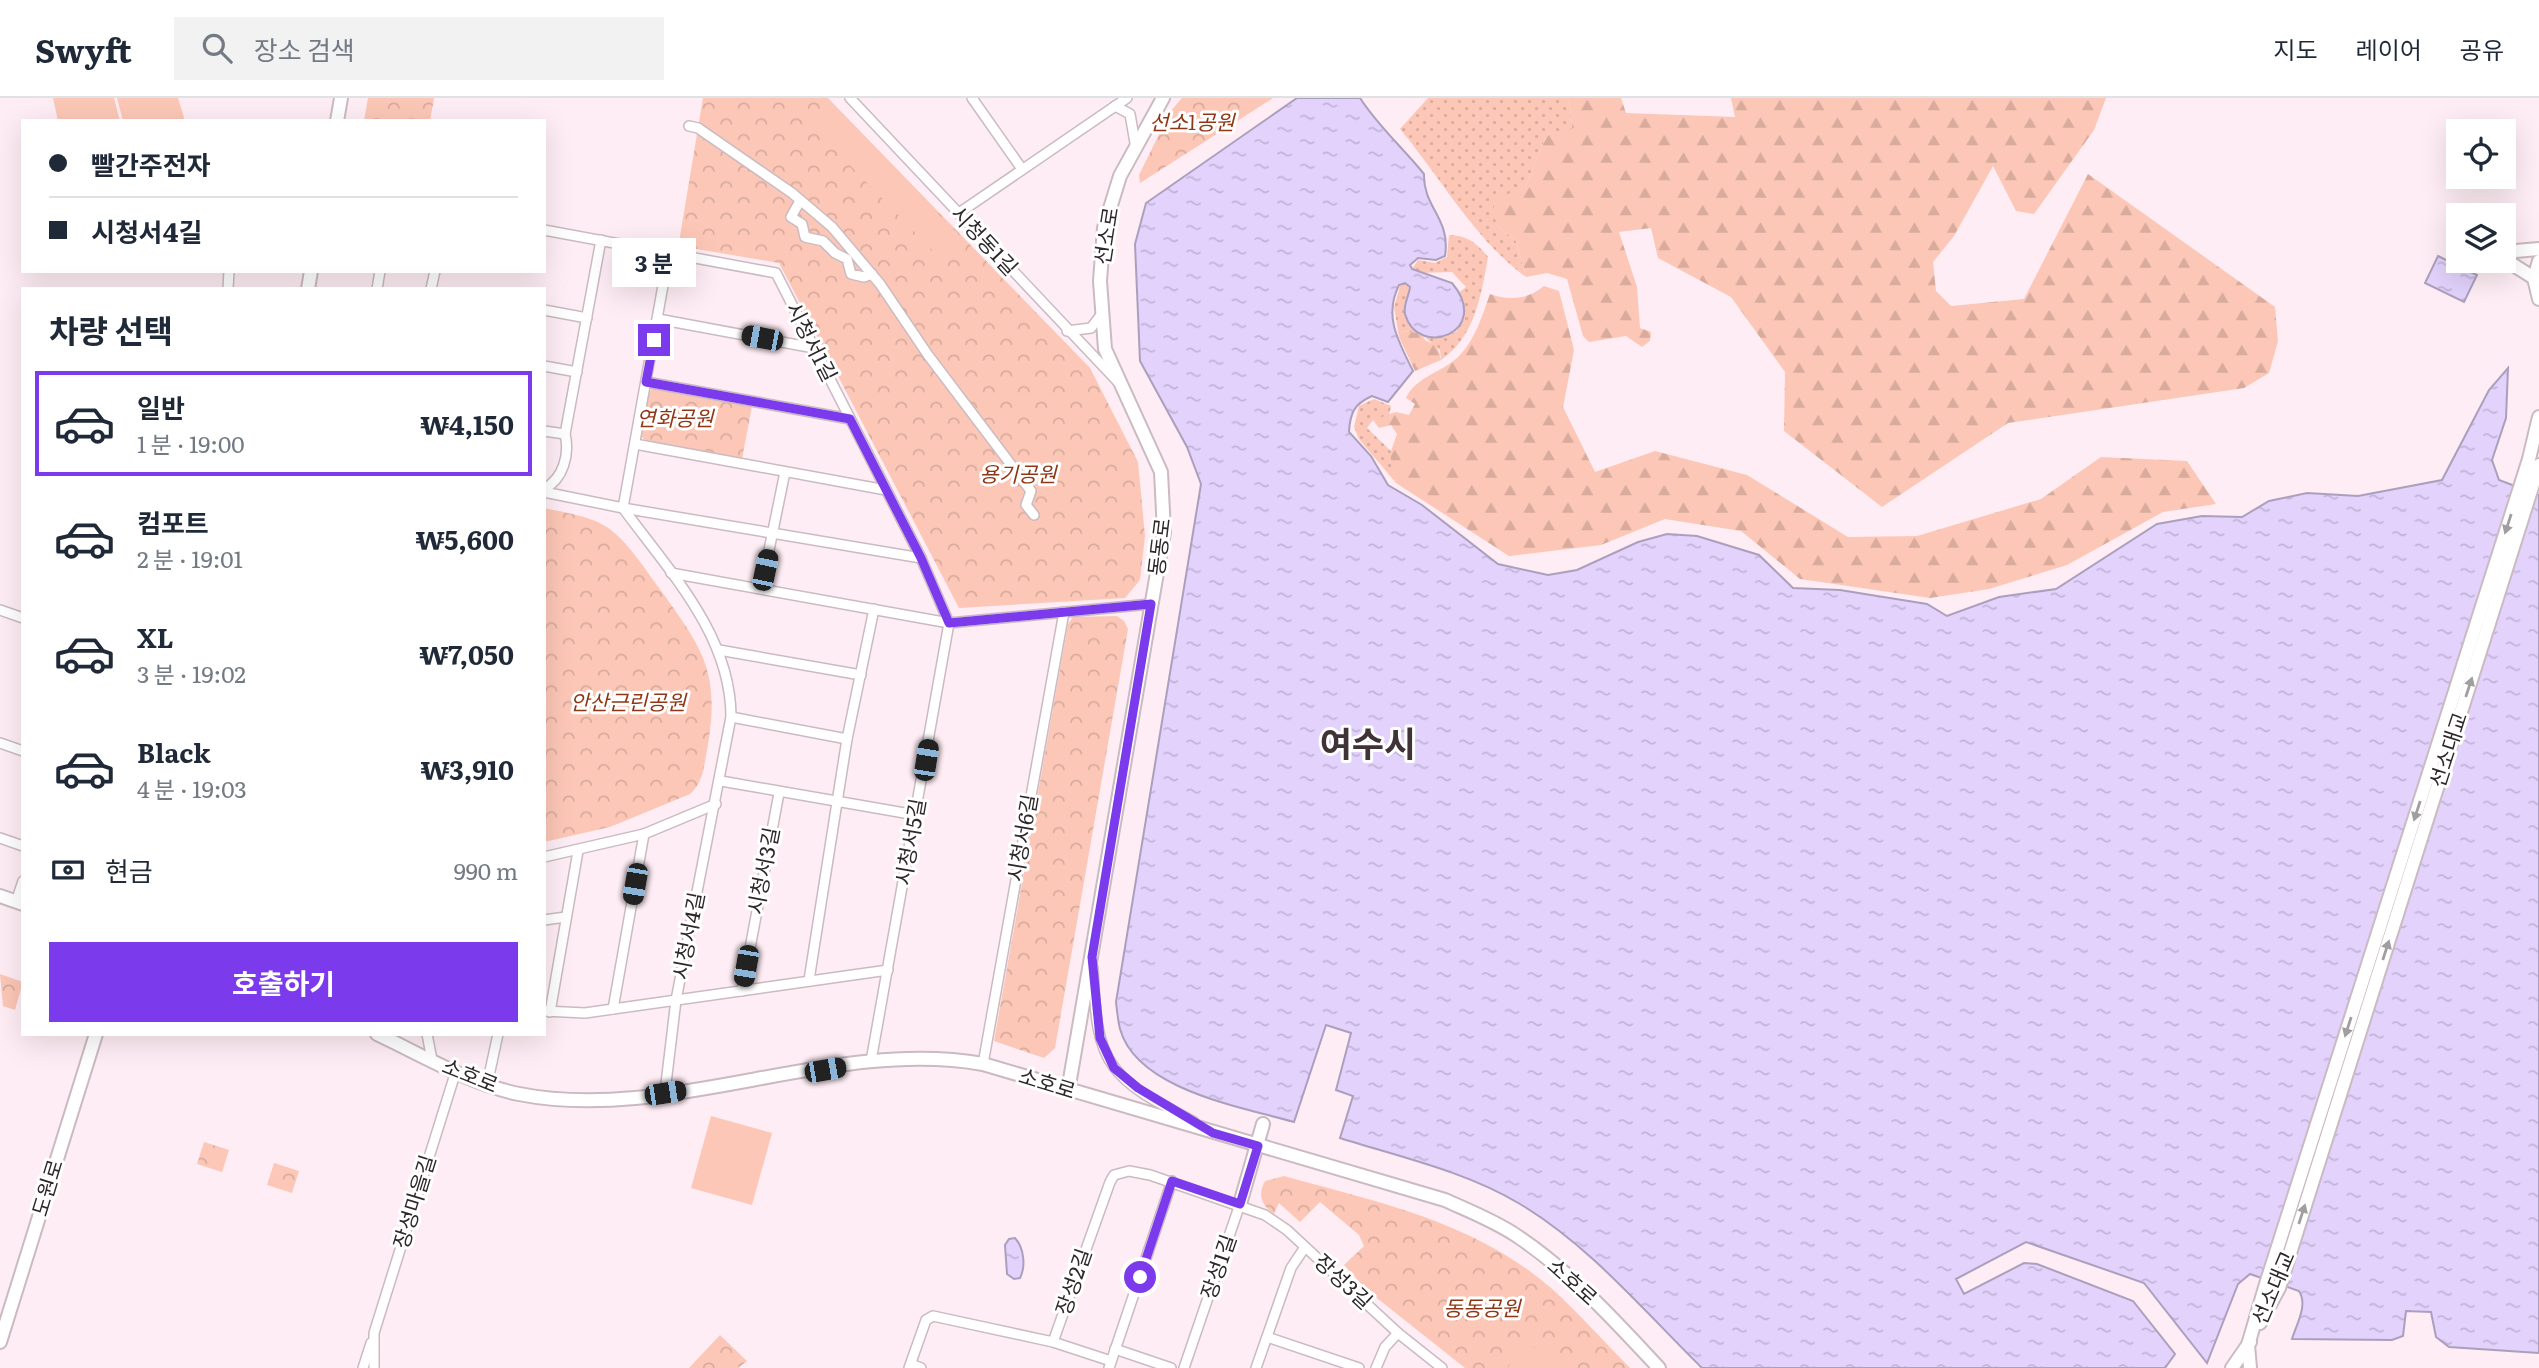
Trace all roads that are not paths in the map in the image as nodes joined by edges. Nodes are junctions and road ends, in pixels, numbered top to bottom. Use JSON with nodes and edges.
{"nodes":[{"id":1,"x":341,"y":98,"type":"edge"},
{"id":2,"x":850,"y":98,"type":"edge"},
{"id":3,"x":972,"y":98,"type":"edge"},
{"id":4,"x":1126,"y":98,"type":"edge"},
{"id":5,"x":1163,"y":98,"type":"edge"},
{"id":6,"x":1115,"y":106,"type":"junction"},
{"id":7,"x":337,"y":119,"type":"edge"},
{"id":8,"x":689,"y":125,"type":"dead end"},
{"id":9,"x":1135,"y":143,"type":"junction"},
{"id":10,"x":1023,"y":169,"type":"junction"},
{"id":11,"x":800,"y":201,"type":"junction"},
{"id":12,"x":959,"y":214,"type":"junction"},
{"id":13,"x":546,"y":230,"type":"edge"},
{"id":14,"x":601,"y":240,"type":"junction"},
{"id":15,"x":2539,"y":249,"type":"edge"},
{"id":16,"x":2516,"y":251,"type":"edge"},
{"id":17,"x":669,"y":252,"type":"junction"},
{"id":18,"x":2539,"y":261,"type":"edge"},
{"id":19,"x":2516,"y":267,"type":"edge"},
{"id":20,"x":872,"y":274,"type":"junction"},
{"id":21,"x":2533,"y":278,"type":"junction"},
{"id":22,"x":2539,"y":299,"type":"edge"},
{"id":23,"x":546,"y":310,"type":"edge"},
{"id":24,"x":1101,"y":314,"type":"junction"},
{"id":25,"x":587,"y":318,"type":"junction"},
{"id":26,"x":657,"y":319,"type":"junction"},
{"id":27,"x":1067,"y":331,"type":"junction"},
{"id":28,"x":814,"y":348,"type":"junction"},
{"id":29,"x":546,"y":366,"type":"edge"},
{"id":30,"x":577,"y":372,"type":"junction"},
{"id":31,"x":646,"y":382,"type":"junction"},
{"id":32,"x":1119,"y":383,"type":"junction"},
{"id":33,"x":2539,"y":417,"type":"edge"},
{"id":34,"x":850,"y":419,"type":"junction"},
{"id":35,"x":546,"y":431,"type":"edge"},
{"id":36,"x":565,"y":434,"type":"junction"},
{"id":37,"x":635,"y":444,"type":"junction"},
{"id":38,"x":2534,"y":462,"type":"edge"},
{"id":39,"x":785,"y":472,"type":"junction"},
{"id":40,"x":546,"y":488,"type":"edge"},
{"id":41,"x":546,"y":490,"type":"edge"},
{"id":42,"x":886,"y":490,"type":"junction"},
{"id":43,"x":623,"y":508,"type":"junction"},
{"id":44,"x":1034,"y":515,"type":"dead end"},
{"id":45,"x":773,"y":533,"type":"junction"},
{"id":46,"x":921,"y":558,"type":"junction"},
{"id":47,"x":671,"y":573,"type":"junction"},
{"id":48,"x":761,"y":589,"type":"junction"},
{"id":49,"x":1151,"y":604,"type":"junction"},
{"id":50,"x":874,"y":609,"type":"junction"},
{"id":51,"x":0,"y":610,"type":"edge"},
{"id":52,"x":1064,"y":612,"type":"junction"},
{"id":53,"x":21,"y":617,"type":"edge"},
{"id":54,"x":949,"y":623,"type":"junction"},
{"id":55,"x":719,"y":650,"type":"junction"},
{"id":56,"x":860,"y":675,"type":"junction"},
{"id":57,"x":731,"y":718,"type":"junction"},
{"id":58,"x":847,"y":739,"type":"junction"},
{"id":59,"x":0,"y":743,"type":"edge"},
{"id":60,"x":21,"y":750,"type":"edge"},
{"id":61,"x":721,"y":781,"type":"junction"},
{"id":62,"x":779,"y":793,"type":"junction"},
{"id":63,"x":837,"y":803,"type":"junction"},
{"id":64,"x":716,"y":804,"type":"junction"},
{"id":65,"x":916,"y":816,"type":"junction"},
{"id":66,"x":644,"y":834,"type":"junction"},
{"id":67,"x":0,"y":838,"type":"edge"},
{"id":68,"x":21,"y":845,"type":"edge"},
{"id":69,"x":578,"y":851,"type":"junction"},
{"id":70,"x":546,"y":857,"type":"edge"},
{"id":71,"x":0,"y":896,"type":"edge"},
{"id":72,"x":20,"y":903,"type":"edge"},
{"id":73,"x":566,"y":917,"type":"junction"},
{"id":74,"x":546,"y":920,"type":"edge"},
{"id":75,"x":1092,"y":957,"type":"junction"},
{"id":76,"x":888,"y":970,"type":"junction"},
{"id":77,"x":809,"y":980,"type":"junction"},
{"id":78,"x":742,"y":991,"type":"junction"},
{"id":79,"x":676,"y":1000,"type":"junction"},
{"id":80,"x":613,"y":1009,"type":"junction"},
{"id":81,"x":547,"y":1011,"type":"edge"},
{"id":82,"x":95,"y":1036,"type":"edge"},
{"id":83,"x":381,"y":1036,"type":"edge"},
{"id":84,"x":428,"y":1036,"type":"edge"},
{"id":85,"x":498,"y":1036,"type":"edge"},
{"id":86,"x":432,"y":1060,"type":"junction"},
{"id":87,"x":871,"y":1061,"type":"junction"},
{"id":88,"x":983,"y":1064,"type":"junction"},
{"id":89,"x":456,"y":1071,"type":"junction"},
{"id":90,"x":486,"y":1085,"type":"junction"},
{"id":91,"x":1068,"y":1091,"type":"junction"},
{"id":92,"x":665,"y":1093,"type":"junction"},
{"id":93,"x":1263,"y":1124,"type":"dead end"},
{"id":94,"x":1213,"y":1133,"type":"junction"},
{"id":95,"x":1258,"y":1146,"type":"junction"},
{"id":96,"x":1172,"y":1181,"type":"junction"},
{"id":97,"x":1240,"y":1204,"type":"junction"},
{"id":98,"x":1305,"y":1247,"type":"junction"},
{"id":99,"x":374,"y":1333,"type":"junction"},
{"id":100,"x":1398,"y":1333,"type":"junction"},
{"id":101,"x":1267,"y":1337,"type":"junction"},
{"id":102,"x":0,"y":1342,"type":"edge"},
{"id":103,"x":1054,"y":1342,"type":"junction"},
{"id":104,"x":2248,"y":1345,"type":"junction"},
{"id":105,"x":1115,"y":1349,"type":"junction"},
{"id":106,"x":1110,"y":1364,"type":"edge"},
{"id":107,"x":910,"y":1366,"type":"edge"},
{"id":108,"x":363,"y":1368,"type":"edge"},
{"id":109,"x":374,"y":1368,"type":"edge"},
{"id":110,"x":921,"y":1368,"type":"edge"},
{"id":111,"x":1171,"y":1368,"type":"edge"},
{"id":112,"x":1184,"y":1368,"type":"edge"},
{"id":113,"x":1256,"y":1368,"type":"edge"},
{"id":114,"x":1359,"y":1368,"type":"edge"},
{"id":115,"x":1376,"y":1368,"type":"edge"},
{"id":116,"x":1441,"y":1368,"type":"edge"},
{"id":117,"x":1659,"y":1368,"type":"edge"},
{"id":118,"x":2232,"y":1368,"type":"edge"},
{"id":119,"x":2250,"y":1368,"type":"edge"}],
"edges":[{"from":1,"to":7,"type":"street"},
{"from":2,"to":12,"type":"street","name":"시청동1길"},
{"from":3,"to":10,"type":"street"},
{"from":4,"to":6,"type":"street"},
{"from":5,"to":9,"type":"street","name":"선소로"},
{"from":6,"to":9,"type":"street"},
{"from":6,"to":10,"type":"street"},
{"from":8,"to":11,"type":"street"},
{"from":9,"to":24,"type":"street","name":"선소로"},
{"from":10,"to":12,"type":"street"},
{"from":11,"to":20,"type":"street"},
{"from":11,"to":20,"type":"street"},
{"from":12,"to":27,"type":"street","name":"시청동1길"},
{"from":13,"to":14,"type":"street","name":"시청서1길"},
{"from":14,"to":17,"type":"street","name":"시청서1길"},
{"from":14,"to":25,"type":"street"},
{"from":15,"to":16,"type":"street"},
{"from":17,"to":26,"type":"street"},
{"from":17,"to":28,"type":"street","name":"시청서1길"},
{"from":18,"to":21,"type":"street"},
{"from":19,"to":21,"type":"street"},
{"from":20,"to":44,"type":"street"},
{"from":21,"to":22,"type":"street"},
{"from":23,"to":25,"type":"street"},
{"from":24,"to":27,"type":"street"},
{"from":24,"to":32,"type":"street","name":"선소로"},
{"from":25,"to":30,"type":"street"},
{"from":26,"to":28,"type":"street"},
{"from":26,"to":31,"type":"street"},
{"from":27,"to":32,"type":"street","name":"시청동1길"},
{"from":28,"to":34,"type":"street","name":"시청서1길"},
{"from":29,"to":30,"type":"street"},
{"from":30,"to":36,"type":"street"},
{"from":31,"to":34,"type":"street"},
{"from":31,"to":37,"type":"street"},
{"from":32,"to":49,"type":"street","name":"동동로"},
{"from":33,"to":38,"type":"street","name":"선소대교"},
{"from":34,"to":42,"type":"street","name":"시청서1길"},
{"from":35,"to":36,"type":"street"},
{"from":36,"to":40,"type":"street"},
{"from":37,"to":39,"type":"street"},
{"from":37,"to":43,"type":"street"},
{"from":38,"to":104,"type":"street","name":"선소대교"},
{"from":39,"to":42,"type":"street"},
{"from":39,"to":45,"type":"street"},
{"from":41,"to":43,"type":"street"},
{"from":42,"to":46,"type":"street","name":"시청서1길"},
{"from":43,"to":45,"type":"street"},
{"from":43,"to":47,"type":"street","name":"시청서4길"},
{"from":45,"to":46,"type":"street"},
{"from":45,"to":48,"type":"street"},
{"from":46,"to":54,"type":"street","name":"시청서1길"},
{"from":47,"to":48,"type":"street"},
{"from":47,"to":55,"type":"street","name":"시청서4길"},
{"from":48,"to":50,"type":"street"},
{"from":49,"to":52,"type":"street"},
{"from":49,"to":75,"type":"street","name":"동동로"},
{"from":50,"to":54,"type":"street"},
{"from":50,"to":56,"type":"street"},
{"from":51,"to":53,"type":"street"},
{"from":52,"to":54,"type":"street"},
{"from":52,"to":88,"type":"street","name":"시청서6길"},
{"from":54,"to":65,"type":"street","name":"시청서5길"},
{"from":55,"to":56,"type":"street"},
{"from":55,"to":57,"type":"street","name":"시청서4길"},
{"from":56,"to":58,"type":"street"},
{"from":57,"to":58,"type":"street"},
{"from":57,"to":61,"type":"street","name":"시청서4길"},
{"from":58,"to":63,"type":"street"},
{"from":59,"to":60,"type":"street"},
{"from":61,"to":62,"type":"street"},
{"from":61,"to":64,"type":"street","name":"시청서4길"},
{"from":62,"to":63,"type":"street"},
{"from":62,"to":78,"type":"street","name":"시청서3길"},
{"from":63,"to":65,"type":"street"},
{"from":63,"to":77,"type":"street"},
{"from":64,"to":66,"type":"street"},
{"from":64,"to":79,"type":"street","name":"시청서4길"},
{"from":65,"to":76,"type":"street","name":"시청서5길"},
{"from":66,"to":69,"type":"street"},
{"from":66,"to":80,"type":"street"},
{"from":67,"to":68,"type":"street"},
{"from":69,"to":70,"type":"street"},
{"from":69,"to":73,"type":"street"},
{"from":71,"to":72,"type":"street"},
{"from":73,"to":74,"type":"street"},
{"from":73,"to":81,"type":"street"},
{"from":75,"to":91,"type":"street","name":"동동로"},
{"from":75,"to":94,"type":"street"},
{"from":76,"to":77,"type":"street"},
{"from":76,"to":87,"type":"street","name":"시청서5길"},
{"from":77,"to":78,"type":"street"},
{"from":78,"to":79,"type":"street"},
{"from":79,"to":80,"type":"street"},
{"from":79,"to":92,"type":"street","name":"시청서4길"},
{"from":80,"to":81,"type":"street"},
{"from":82,"to":102,"type":"street","name":"도원로"},
{"from":83,"to":86,"type":"street","name":"소호로"},
{"from":84,"to":86,"type":"street"},
{"from":85,"to":90,"type":"street"},
{"from":86,"to":89,"type":"street","name":"소호로"},
{"from":87,"to":88,"type":"street","name":"소호로"},
{"from":87,"to":92,"type":"street","name":"소호로"},
{"from":88,"to":91,"type":"street","name":"소호로"},
{"from":89,"to":90,"type":"street","name":"소호로"},
{"from":89,"to":99,"type":"street","name":"장성마을길"},
{"from":90,"to":92,"type":"street","name":"소호로"},
{"from":91,"to":94,"type":"street","name":"소호로"},
{"from":93,"to":95,"type":"street","name":"장성1길"},
{"from":94,"to":95,"type":"street","name":"소호로"},
{"from":95,"to":97,"type":"street","name":"장성1길"},
{"from":95,"to":117,"type":"street","name":"소호로"},
{"from":96,"to":97,"type":"street","name":"장성2길"},
{"from":96,"to":103,"type":"street","name":"장성2길"},
{"from":96,"to":105,"type":"street"},
{"from":97,"to":98,"type":"street","name":"장성3길"},
{"from":97,"to":112,"type":"street","name":"장성1길"},
{"from":98,"to":100,"type":"street","name":"장성3길"},
{"from":98,"to":101,"type":"street"},
{"from":99,"to":108,"type":"street","name":"장성마을길"},
{"from":99,"to":109,"type":"street","name":"장성마을길"},
{"from":100,"to":115,"type":"street"},
{"from":100,"to":116,"type":"street","name":"장성3길"},
{"from":101,"to":113,"type":"street"},
{"from":101,"to":114,"type":"street"},
{"from":103,"to":106,"type":"street"},
{"from":103,"to":107,"type":"street","name":"장성2길"},
{"from":104,"to":118,"type":"street","name":"선소대교"},
{"from":104,"to":119,"type":"street"},
{"from":105,"to":106,"type":"street"},
{"from":105,"to":111,"type":"street"},
{"from":107,"to":110,"type":"street"}]}
